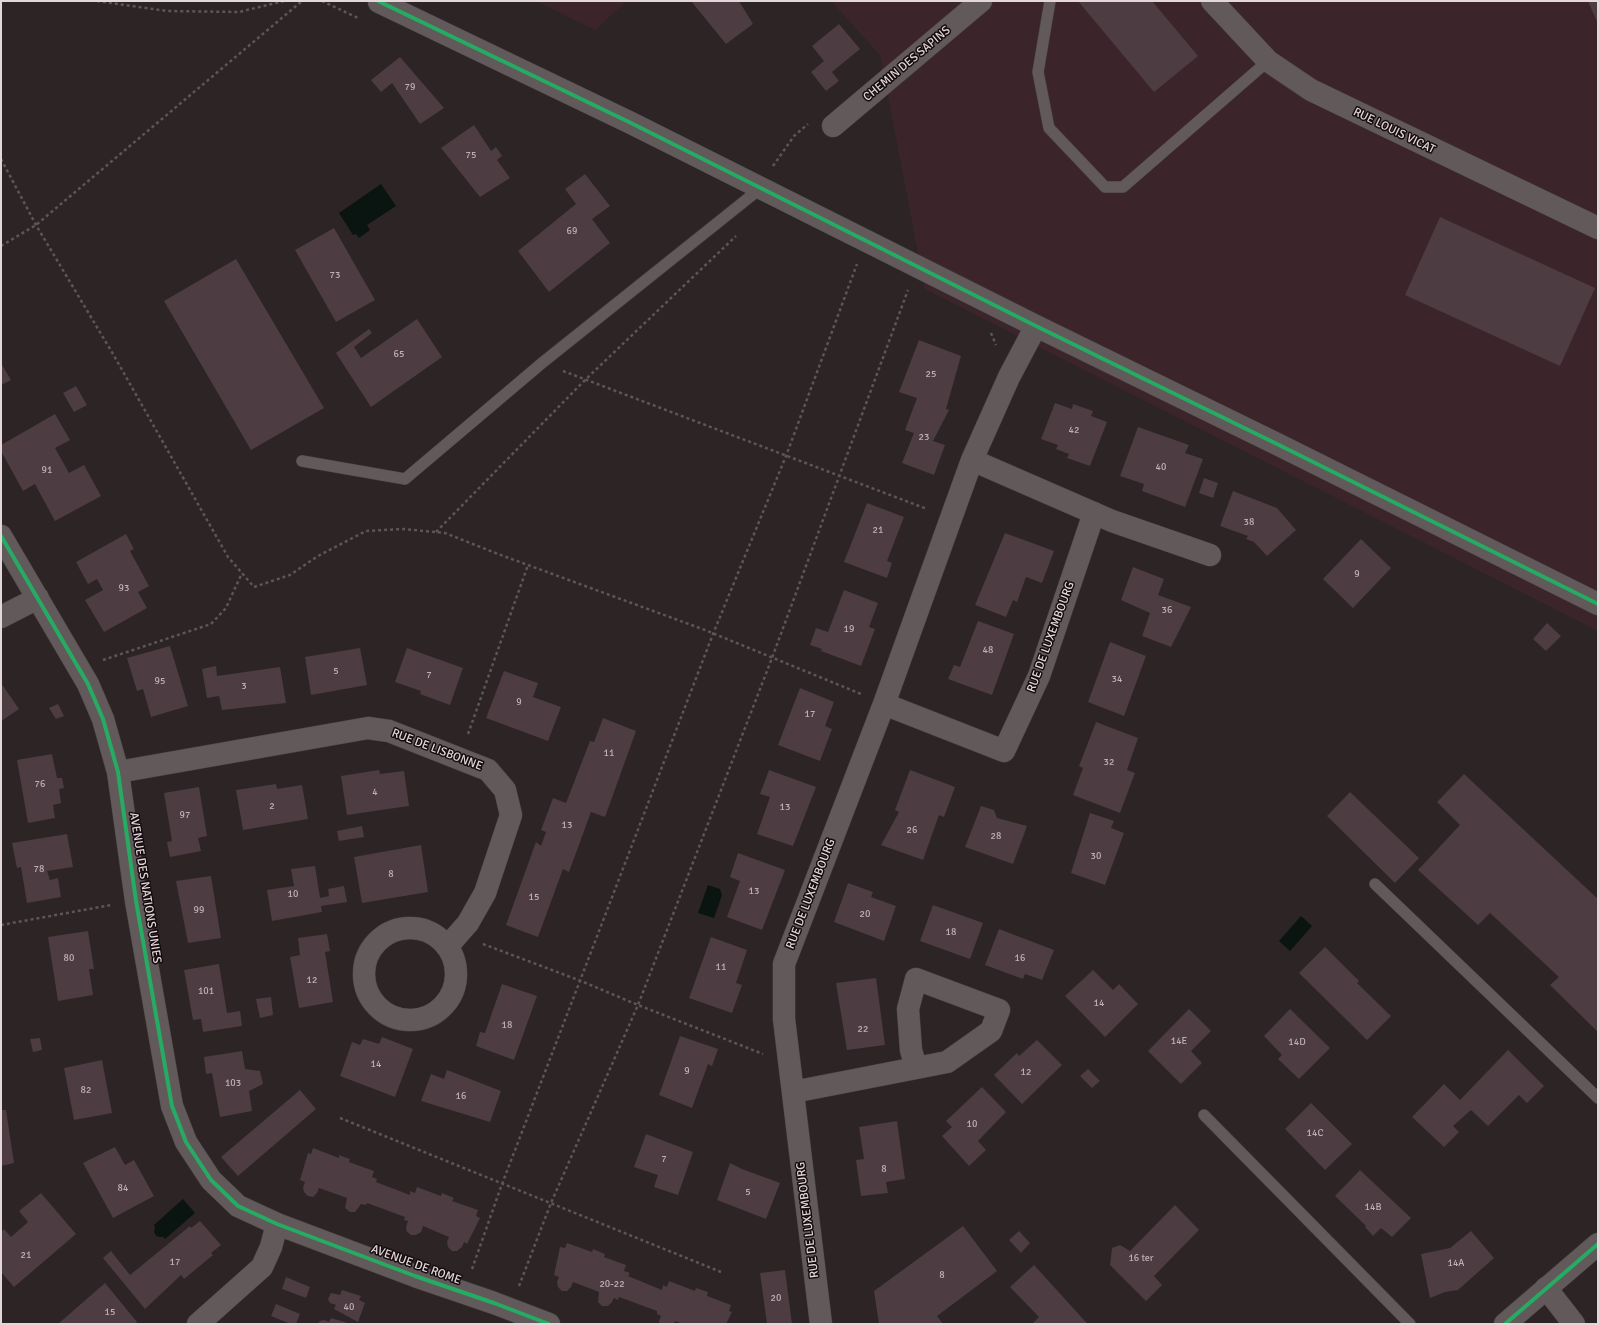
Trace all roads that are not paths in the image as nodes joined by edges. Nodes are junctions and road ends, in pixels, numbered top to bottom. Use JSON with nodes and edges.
{"nodes":[{"id":1,"x":981,"y":1,"type":"edge"},
{"id":2,"x":1050,"y":1,"type":"edge"},
{"id":3,"x":1212,"y":1,"type":"edge"},
{"id":4,"x":380,"y":2,"type":"edge"},
{"id":5,"x":1268,"y":61,"type":"junction"},
{"id":6,"x":833,"y":126,"type":"road end"},
{"id":7,"x":761,"y":188,"type":"junction"},
{"id":8,"x":1598,"y":228,"type":"edge"},
{"id":9,"x":1036,"y":326,"type":"junction"},
{"id":10,"x":972,"y":460,"type":"junction"},
{"id":11,"x":302,"y":461,"type":"dead end"},
{"id":12,"x":1094,"y":514,"type":"junction"},
{"id":13,"x":1,"y":536,"type":"edge"},
{"id":14,"x":1210,"y":555,"type":"dead end"},
{"id":15,"x":38,"y":598,"type":"junction"},
{"id":16,"x":1598,"y":604,"type":"edge"},
{"id":17,"x":1,"y":617,"type":"edge"},
{"id":18,"x":884,"y":704,"type":"junction"},
{"id":19,"x":118,"y":772,"type":"junction"},
{"id":20,"x":1375,"y":884,"type":"dead end"},
{"id":21,"x":452,"y":941,"type":"junction"},
{"id":22,"x":916,"y":1068,"type":"junction"},
{"id":23,"x":793,"y":1092,"type":"junction"},
{"id":24,"x":1598,"y":1098,"type":"edge"},
{"id":25,"x":1204,"y":1115,"type":"dead end"},
{"id":26,"x":277,"y":1224,"type":"junction"},
{"id":27,"x":1598,"y":1244,"type":"edge"},
{"id":28,"x":1546,"y":1288,"type":"junction"},
{"id":29,"x":198,"y":1324,"type":"edge"},
{"id":30,"x":549,"y":1324,"type":"edge"},
{"id":31,"x":821,"y":1324,"type":"edge"},
{"id":32,"x":1410,"y":1324,"type":"edge"},
{"id":33,"x":1505,"y":1324,"type":"edge"},
{"id":34,"x":1574,"y":1324,"type":"edge"}],
"edges":[{"from":1,"to":6,"type":"street","name":"CHEMIN DES SAPINS"},
{"from":2,"to":5,"type":"lane"},
{"from":3,"to":5,"type":"street","name":"RUE LOUIS VICAT"},
{"from":4,"to":7,"type":"street"},
{"from":5,"to":8,"type":"street","name":"RUE LOUIS VICAT"},
{"from":7,"to":9,"type":"street"},
{"from":7,"to":11,"type":"lane"},
{"from":9,"to":10,"type":"street","name":"RUE DE LUXEMBOURG"},
{"from":9,"to":16,"type":"street"},
{"from":10,"to":12,"type":"street"},
{"from":10,"to":18,"type":"street","name":"RUE DE LUXEMBOURG"},
{"from":12,"to":14,"type":"street"},
{"from":12,"to":18,"type":"street","name":"RUE DE LUXEMBOURG"},
{"from":13,"to":15,"type":"street","name":"AVENUE DES NATIONS UNIES"},
{"from":15,"to":17,"type":"street"},
{"from":15,"to":19,"type":"street","name":"AVENUE DES NATIONS UNIES"},
{"from":18,"to":23,"type":"street","name":"RUE DE LUXEMBOURG"},
{"from":19,"to":21,"type":"street","name":"RUE DE LISBONNE"},
{"from":19,"to":26,"type":"street","name":"AVENUE DES NATIONS UNIES"},
{"from":20,"to":24,"type":"lane"},
{"from":21,"to":21,"type":"street"},
{"from":22,"to":22,"type":"street"},
{"from":22,"to":23,"type":"street"},
{"from":23,"to":31,"type":"street","name":"RUE DE LUXEMBOURG"},
{"from":25,"to":32,"type":"lane"},
{"from":26,"to":29,"type":"street"},
{"from":26,"to":30,"type":"street","name":"AVENUE DE ROME"},
{"from":27,"to":28,"type":"street"},
{"from":28,"to":33,"type":"street"},
{"from":28,"to":34,"type":"street"}]}
